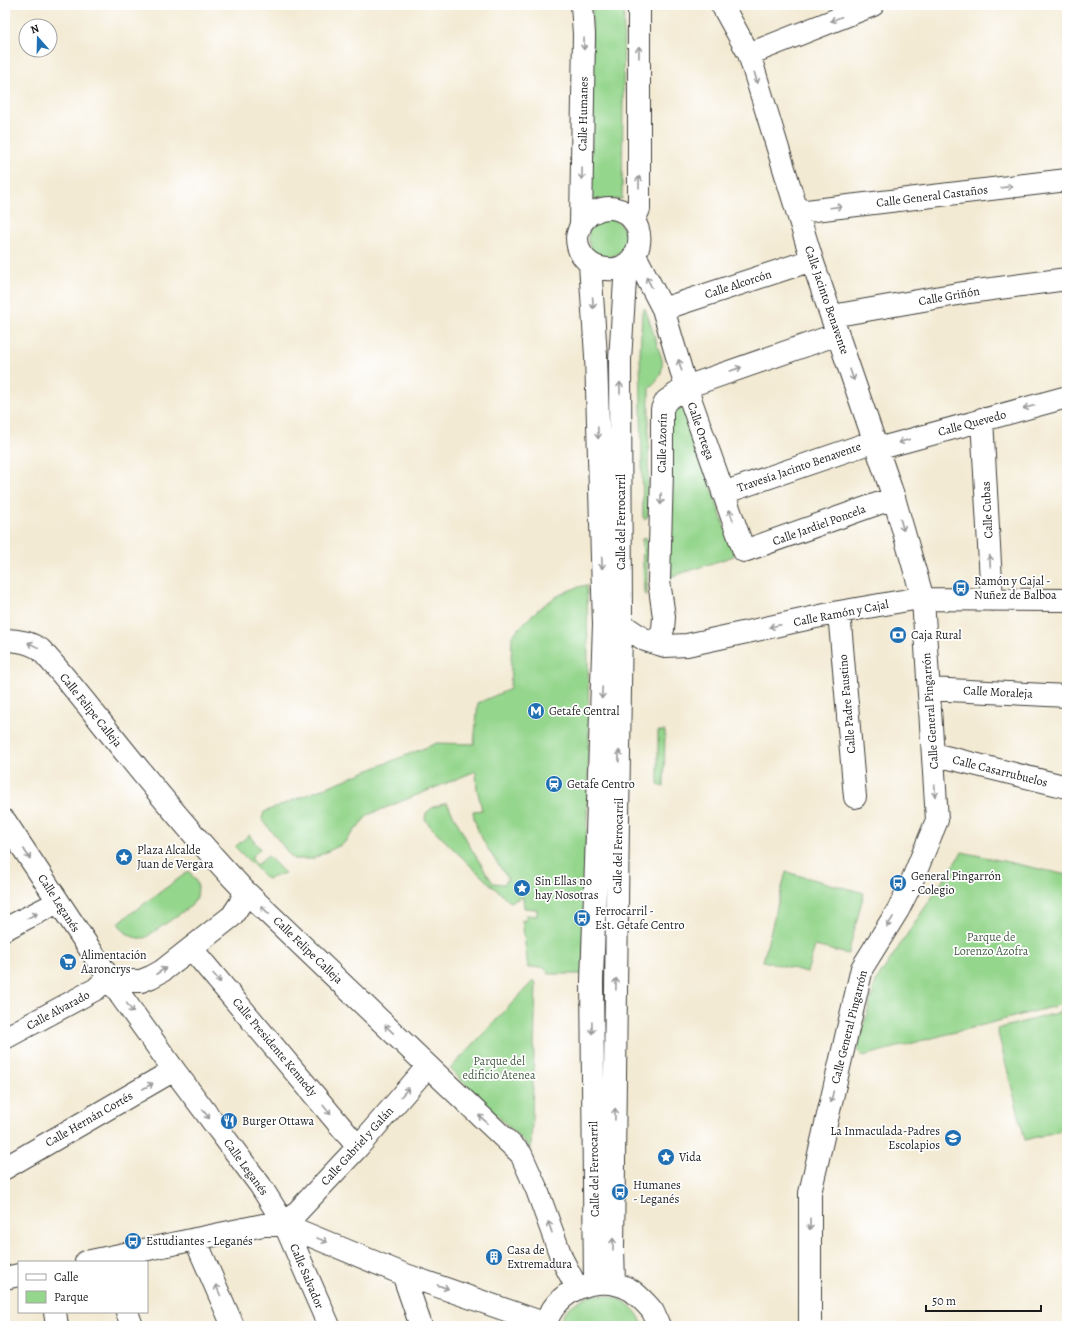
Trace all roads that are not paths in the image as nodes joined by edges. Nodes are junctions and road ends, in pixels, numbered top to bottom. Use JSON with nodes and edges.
{"nodes":[{"id":1,"x":582,"y":5,"type":"edge"},
{"id":2,"x":639,"y":5,"type":"edge"},
{"id":3,"x":722,"y":5,"type":"edge"},
{"id":4,"x":873,"y":5,"type":"edge"},
{"id":5,"x":749,"y":54,"type":"junction"},
{"id":6,"x":1067,"y":180,"type":"edge"},
{"id":7,"x":798,"y":212,"type":"junction"},
{"id":8,"x":634,"y":220,"type":"junction"},
{"id":9,"x":581,"y":224,"type":"junction"},
{"id":10,"x":631,"y":260,"type":"junction"},
{"id":11,"x":812,"y":260,"type":"junction"},
{"id":12,"x":590,"y":264,"type":"junction"},
{"id":13,"x":1067,"y":278,"type":"edge"},
{"id":14,"x":663,"y":308,"type":"junction"},
{"id":15,"x":835,"y":325,"type":"junction"},
{"id":16,"x":686,"y":387,"type":"junction"},
{"id":17,"x":1067,"y":397,"type":"edge"},
{"id":18,"x":982,"y":419,"type":"junction"},
{"id":19,"x":876,"y":445,"type":"junction"},
{"id":20,"x":723,"y":493,"type":"junction"},
{"id":21,"x":894,"y":498,"type":"junction"},
{"id":22,"x":744,"y":552,"type":"joint"},
{"id":23,"x":923,"y":599,"type":"junction"},
{"id":24,"x":992,"y":600,"type":"junction"},
{"id":25,"x":1067,"y":600,"type":"edge"},
{"id":26,"x":839,"y":612,"type":"junction"},
{"id":27,"x":621,"y":624,"type":"junction"},
{"id":28,"x":5,"y":640,"type":"edge"},
{"id":29,"x":652,"y":642,"type":"junction"},
{"id":30,"x":929,"y":689,"type":"junction"},
{"id":31,"x":1067,"y":696,"type":"edge"},
{"id":32,"x":933,"y":754,"type":"junction"},
{"id":33,"x":1067,"y":787,"type":"edge"},
{"id":34,"x":855,"y":796,"type":"dead end"},
{"id":35,"x":7,"y":826,"type":"edge"},
{"id":36,"x":245,"y":891,"type":"junction"},
{"id":37,"x":58,"y":902,"type":"junction"},
{"id":38,"x":5,"y":929,"type":"edge"},
{"id":39,"x":191,"y":948,"type":"junction"},
{"id":40,"x":109,"y":979,"type":"junction"},
{"id":41,"x":5,"y":1038,"type":"edge"},
{"id":42,"x":428,"y":1066,"type":"junction"},
{"id":43,"x":174,"y":1070,"type":"junction"},
{"id":44,"x":358,"y":1146,"type":"junction"},
{"id":45,"x":5,"y":1168,"type":"edge"},
{"id":46,"x":285,"y":1225,"type":"junction"},
{"id":47,"x":195,"y":1239,"type":"junction"},
{"id":48,"x":112,"y":1259,"type":"edge"},
{"id":49,"x":95,"y":1261,"type":"edge"},
{"id":50,"x":403,"y":1274,"type":"junction"},
{"id":51,"x":18,"y":1275,"type":"edge"},
{"id":52,"x":5,"y":1278,"type":"edge"},
{"id":53,"x":596,"y":1285,"type":"junction"},
{"id":54,"x":55,"y":1313,"type":"edge"},
{"id":55,"x":128,"y":1313,"type":"edge"},
{"id":56,"x":546,"y":1325,"type":"edge"},
{"id":57,"x":57,"y":1326,"type":"edge"},
{"id":58,"x":132,"y":1326,"type":"edge"},
{"id":59,"x":234,"y":1326,"type":"edge"},
{"id":60,"x":329,"y":1326,"type":"edge"},
{"id":61,"x":421,"y":1326,"type":"edge"},
{"id":62,"x":659,"y":1326,"type":"edge"},
{"id":63,"x":810,"y":1326,"type":"edge"}],
"edges":[{"from":1,"to":9,"type":"street","name":"Calle Humanes","one_way":true},
{"from":8,"to":2,"type":"street","one_way":true},
{"from":3,"to":5,"type":"street","name":"Calle Jacinto Benavente"},
{"from":4,"to":5,"type":"street","one_way":true},
{"from":5,"to":7,"type":"street","name":"Calle Jacinto Benavente","one_way":true},
{"from":7,"to":6,"type":"street","name":"Calle General Castaños","one_way":true},
{"from":7,"to":11,"type":"street","name":"Calle Jacinto Benavente"},
{"from":8,"to":9,"type":"street"},
{"from":8,"to":10,"type":"street"},
{"from":9,"to":12,"type":"street","name":"Calle Humanes"},
{"from":10,"to":12,"type":"street"},
{"from":14,"to":10,"type":"street","one_way":true},
{"from":27,"to":10,"type":"street","name":"Calle del Ferrocarril","one_way":true},
{"from":11,"to":14,"type":"street","name":"Calle Alcorcón"},
{"from":11,"to":15,"type":"street","name":"Calle Jacinto Benavente"},
{"from":12,"to":53,"type":"street","name":"Calle del Ferrocarril","one_way":true},
{"from":13,"to":15,"type":"street","name":"Calle Griñón"},
{"from":16,"to":14,"type":"street","name":"Calle Ortega","one_way":true},
{"from":16,"to":15,"type":"street","name":"Calle Azorín","one_way":true},
{"from":15,"to":19,"type":"street","name":"Calle Jacinto Benavente","one_way":true},
{"from":16,"to":20,"type":"street","name":"Calle Ortega"},
{"from":16,"to":29,"type":"street","name":"Calle Azorín","one_way":true},
{"from":17,"to":18,"type":"street","name":"Calle Quevedo","one_way":true},
{"from":18,"to":19,"type":"street","name":"Calle Quevedo","one_way":true},
{"from":24,"to":18,"type":"street","name":"Calle Cubas","one_way":true},
{"from":19,"to":20,"type":"street","name":"Travesía Jacinto Benavente"},
{"from":19,"to":21,"type":"street","name":"Calle Jacinto Benavente"},
{"from":22,"to":20,"type":"street","name":"Calle Ortega","one_way":true},
{"from":21,"to":22,"type":"street","name":"Calle Jardiel Poncela"},
{"from":21,"to":23,"type":"street","name":"Calle Jacinto Benavente","one_way":true},
{"from":23,"to":24,"type":"street","name":"Calle Ramón y Cajal"},
{"from":23,"to":26,"type":"street","name":"Calle Ramón y Cajal"},
{"from":23,"to":30,"type":"street","name":"Calle General Pingarrón"},
{"from":24,"to":25,"type":"street","name":"Calle Ramón y Cajal"},
{"from":26,"to":29,"type":"street","name":"Calle Ramón y Cajal","one_way":true},
{"from":26,"to":34,"type":"street","name":"Calle Padre Faustino"},
{"from":27,"to":29,"type":"street","name":"Calle Ramón y Cajal"},
{"from":53,"to":27,"type":"street","name":"Calle del Ferrocarril","one_way":true},
{"from":36,"to":28,"type":"street","name":"Calle Felipe Calleja","one_way":true},
{"from":30,"to":31,"type":"street","name":"Calle Moraleja"},
{"from":30,"to":32,"type":"street","name":"Calle General Pingarrón"},
{"from":32,"to":33,"type":"street","name":"Calle Casarrubuelos"},
{"from":32,"to":63,"type":"street","name":"Calle General Pingarrón","one_way":true},
{"from":35,"to":37,"type":"street","name":"Calle Leganés","one_way":true},
{"from":36,"to":39,"type":"street"},
{"from":42,"to":36,"type":"street","name":"Calle Felipe Calleja","one_way":true},
{"from":38,"to":37,"type":"street","one_way":true},
{"from":37,"to":40,"type":"street","name":"Calle Leganés"},
{"from":40,"to":39,"type":"street","one_way":true},
{"from":39,"to":44,"type":"street","name":"Calle Presidente Kennedy","one_way":true},
{"from":40,"to":41,"type":"street","name":"Calle Alvarado"},
{"from":40,"to":43,"type":"street","name":"Calle Leganés","one_way":true},
{"from":44,"to":42,"type":"street","name":"Calle Gabriel y Galán","one_way":true},
{"from":53,"to":42,"type":"street","name":"Calle Felipe Calleja","one_way":true},
{"from":45,"to":43,"type":"street","name":"Calle Hernán Cortés","one_way":true},
{"from":43,"to":46,"type":"street","name":"Calle Leganés","one_way":true},
{"from":44,"to":46,"type":"street","name":"Calle Gabriel y Galán"},
{"from":46,"to":47,"type":"street"},
{"from":46,"to":50,"type":"street","one_way":true},
{"from":46,"to":60,"type":"street","name":"Calle Salvador"},
{"from":47,"to":48,"type":"street"},
{"from":59,"to":47,"type":"street","one_way":true},
{"from":48,"to":49,"type":"street"},
{"from":50,"to":56,"type":"street","one_way":true},
{"from":50,"to":61,"type":"street"},
{"from":51,"to":52,"type":"street"},
{"from":53,"to":56,"type":"street"},
{"from":53,"to":62,"type":"street"},
{"from":54,"to":57,"type":"street"},
{"from":55,"to":58,"type":"street"}]}
